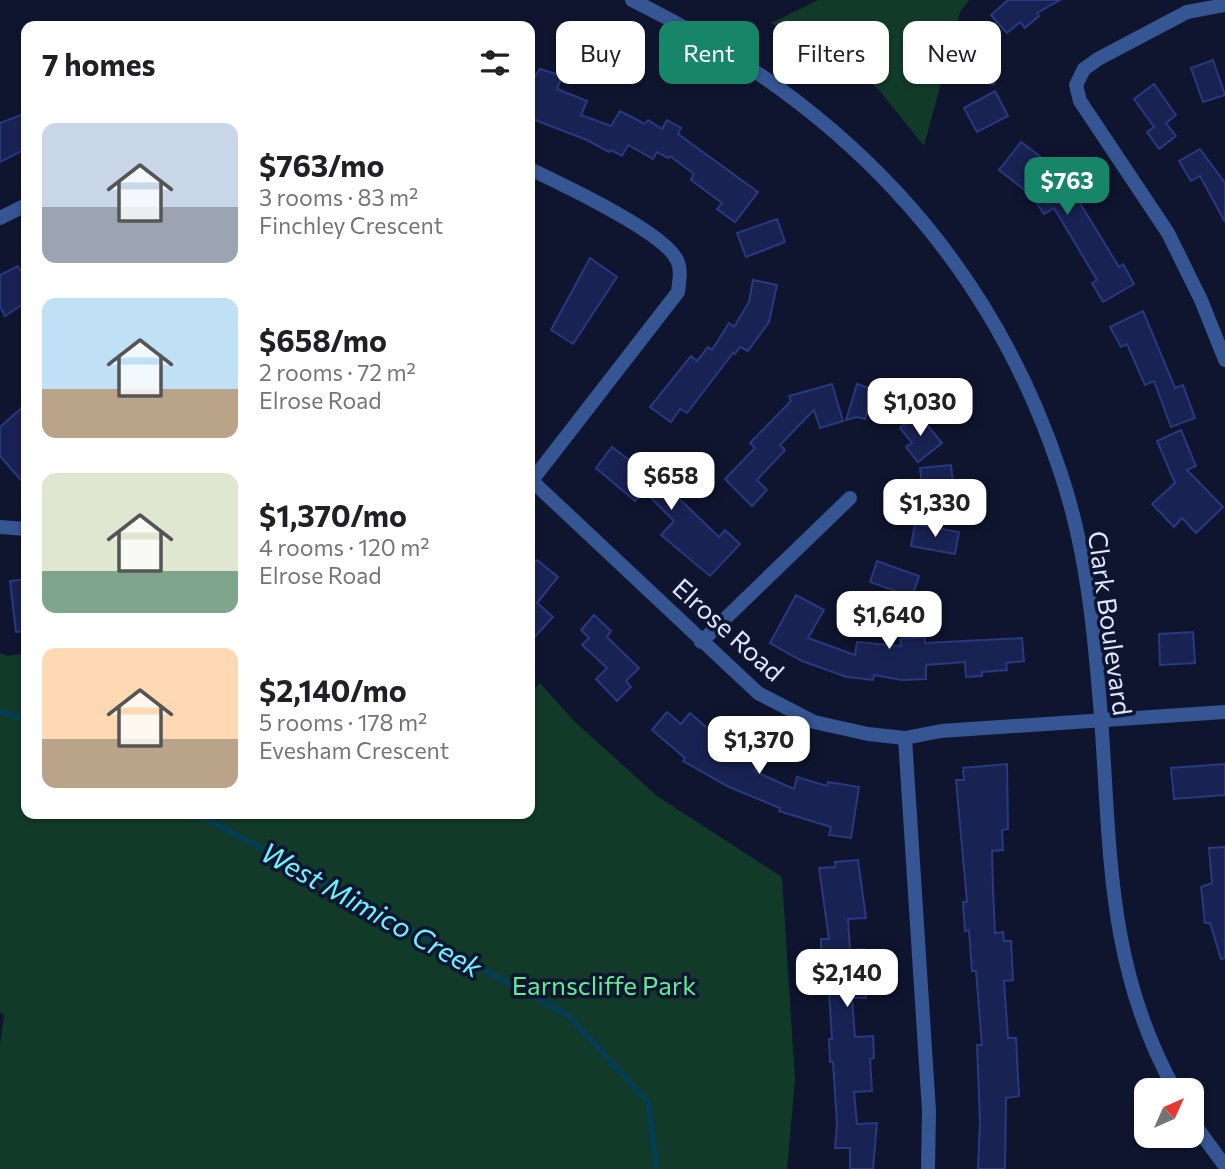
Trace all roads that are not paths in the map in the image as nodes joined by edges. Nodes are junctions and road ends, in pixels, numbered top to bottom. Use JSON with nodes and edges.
{"nodes":[{"id":1,"x":632,"y":0,"type":"edge"},
{"id":2,"x":1225,"y":5,"type":"edge"},
{"id":3,"x":535,"y":171,"type":"edge"},
{"id":4,"x":21,"y":208,"type":"edge"},
{"id":5,"x":0,"y":218,"type":"edge"},
{"id":6,"x":1225,"y":360,"type":"edge"},
{"id":7,"x":535,"y":476,"type":"edge"},
{"id":8,"x":535,"y":485,"type":"edge"},
{"id":9,"x":850,"y":498,"type":"dead end"},
{"id":10,"x":0,"y":527,"type":"edge"},
{"id":11,"x":21,"y":529,"type":"edge"},
{"id":12,"x":701,"y":642,"type":"junction"},
{"id":13,"x":1225,"y":712,"type":"edge"},
{"id":14,"x":1101,"y":721,"type":"junction"},
{"id":15,"x":905,"y":738,"type":"junction"},
{"id":16,"x":1169,"y":1078,"type":"edge"},
{"id":17,"x":1204,"y":1137,"type":"edge"},
{"id":18,"x":1225,"y":1166,"type":"edge"},
{"id":19,"x":928,"y":1169,"type":"edge"}],
"edges":[{"from":1,"to":14,"type":"street","name":"Clark Boulevard"},
{"from":2,"to":6,"type":"street"},
{"from":3,"to":7,"type":"street"},
{"from":4,"to":5,"type":"street"},
{"from":8,"to":12,"type":"street","name":"Elrose Road"},
{"from":9,"to":12,"type":"street"},
{"from":10,"to":11,"type":"street"},
{"from":12,"to":15,"type":"street","name":"Elrose Road"},
{"from":13,"to":14,"type":"street","name":"Elrose Road"},
{"from":14,"to":15,"type":"street","name":"Elrose Road"},
{"from":14,"to":16,"type":"street","name":"Clark Boulevard"},
{"from":15,"to":19,"type":"street"},
{"from":17,"to":18,"type":"street"}]}
